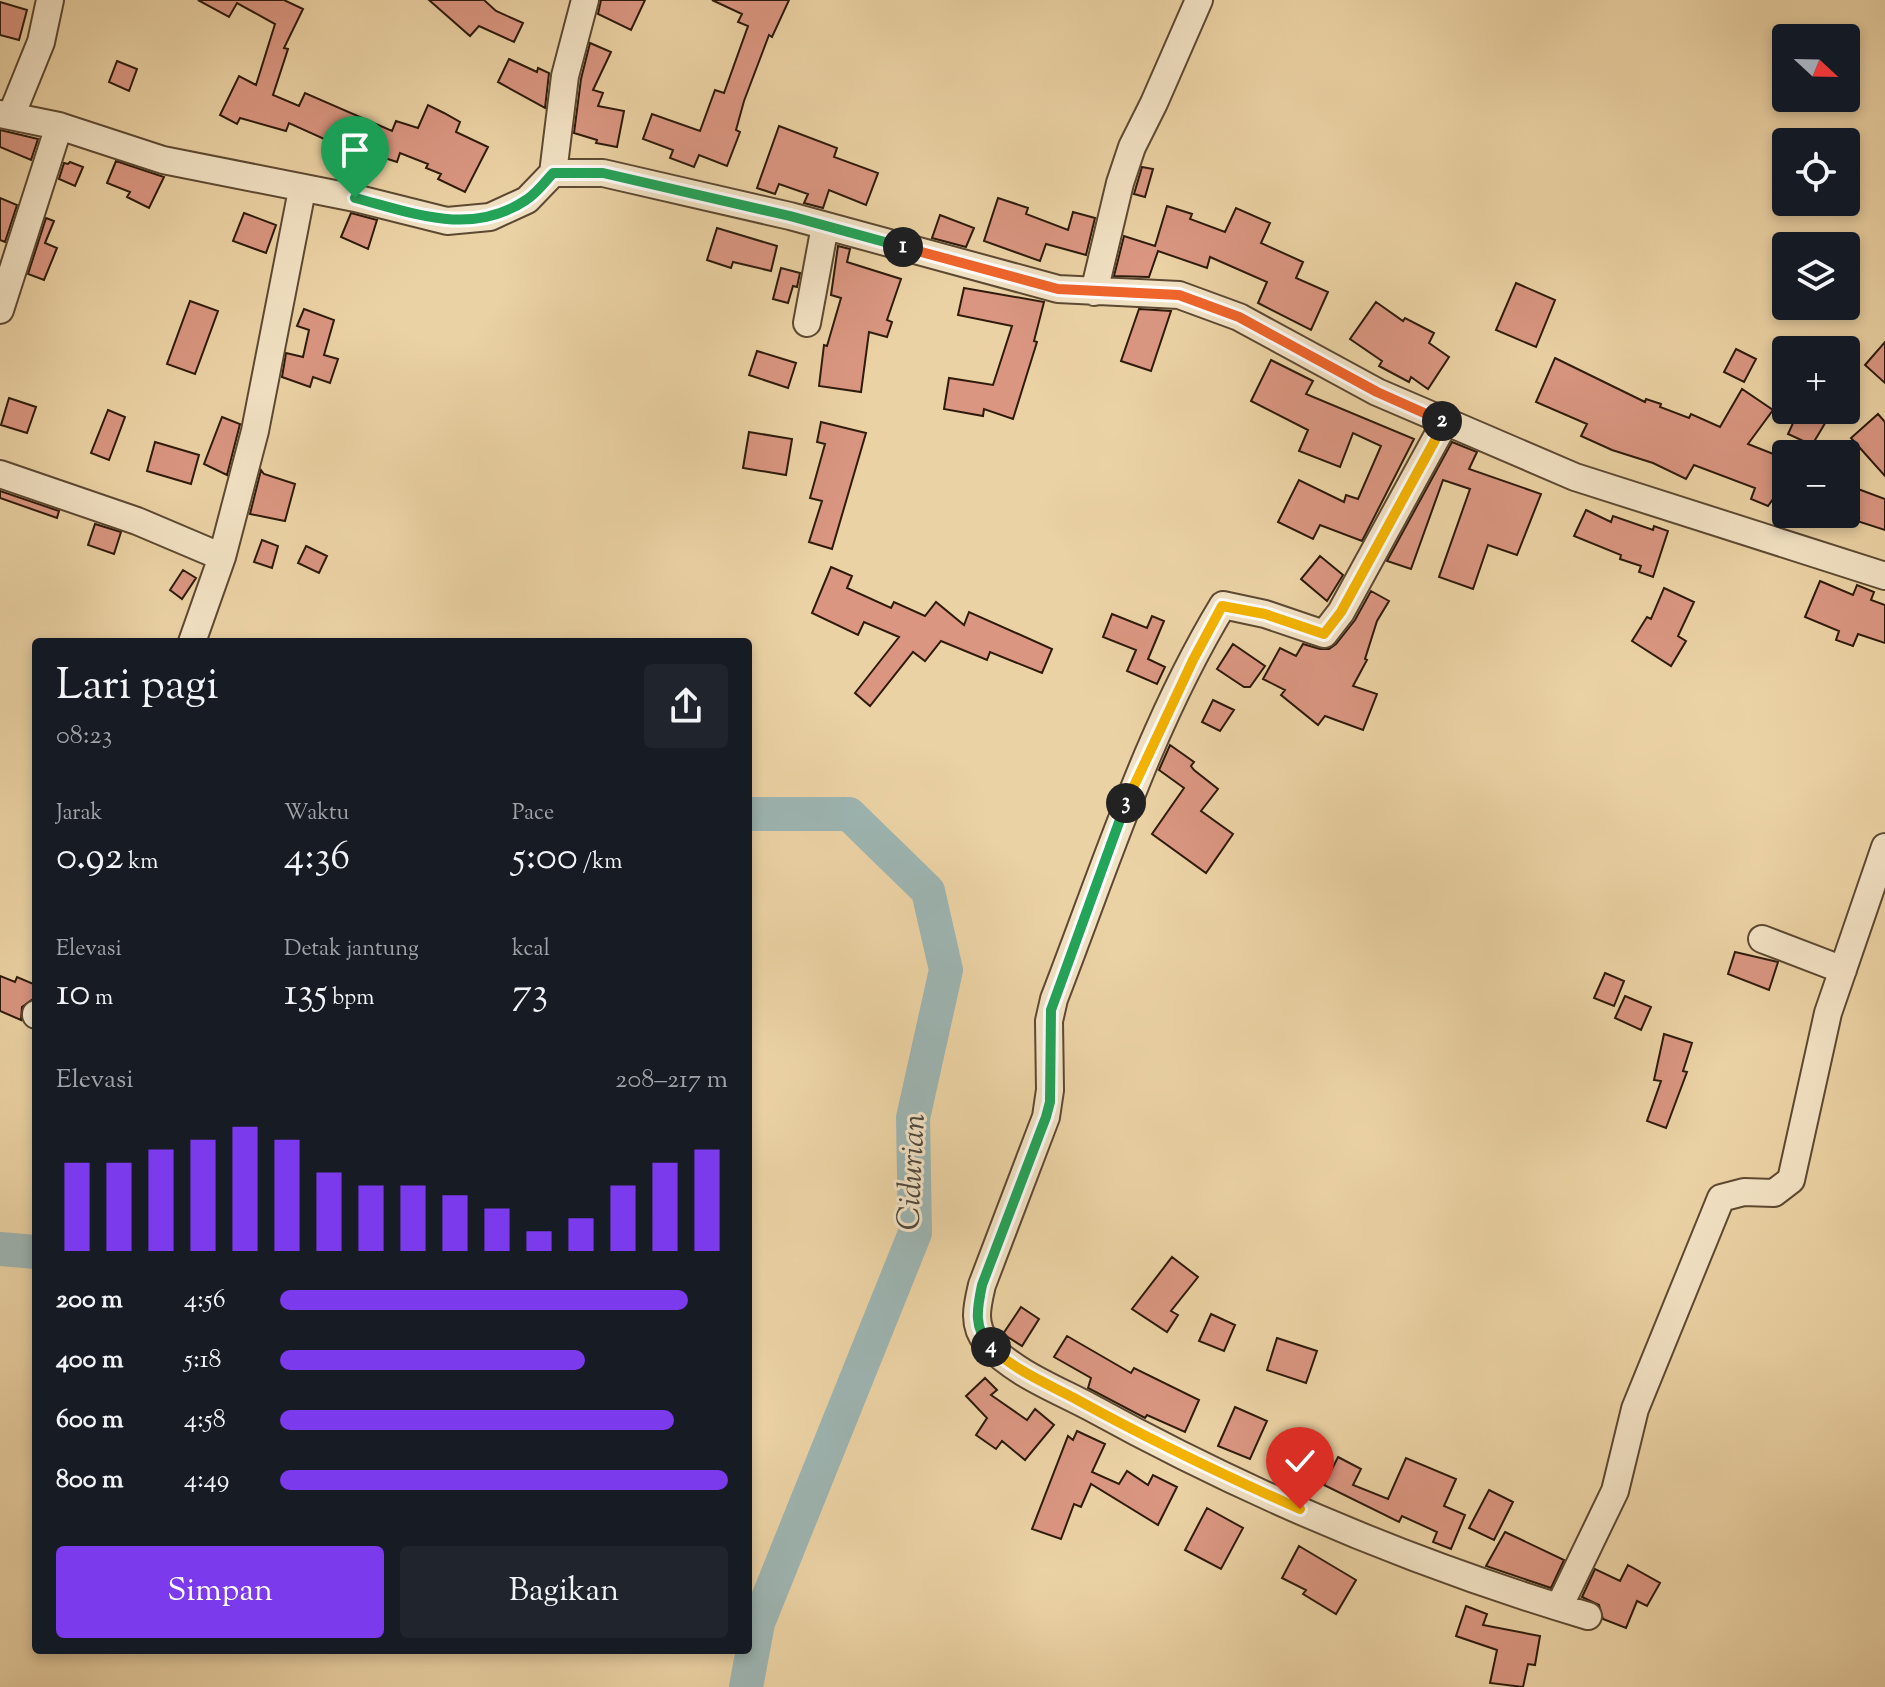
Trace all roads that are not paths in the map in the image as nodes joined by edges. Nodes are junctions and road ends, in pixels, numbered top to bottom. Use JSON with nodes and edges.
{"nodes":[{"id":1,"x":50,"y":0,"type":"edge"},
{"id":2,"x":585,"y":0,"type":"edge"},
{"id":3,"x":1199,"y":0,"type":"edge"},
{"id":4,"x":5,"y":115,"type":"edge"},
{"id":5,"x":59,"y":126,"type":"junction"},
{"id":6,"x":553,"y":173,"type":"junction"},
{"id":7,"x":302,"y":190,"type":"junction"},
{"id":8,"x":825,"y":226,"type":"junction"},
{"id":9,"x":1094,"y":292,"type":"junction"},
{"id":10,"x":0,"y":310,"type":"edge"},
{"id":11,"x":807,"y":323,"type":"dead end"},
{"id":12,"x":1445,"y":422,"type":"junction"},
{"id":13,"x":0,"y":474,"type":"edge"},
{"id":14,"x":222,"y":557,"type":"junction"},
{"id":15,"x":1885,"y":576,"type":"edge"},
{"id":16,"x":193,"y":638,"type":"edge"},
{"id":17,"x":1885,"y":847,"type":"edge"},
{"id":18,"x":1762,"y":939,"type":"dead end"},
{"id":19,"x":1843,"y":970,"type":"junction"},
{"id":20,"x":1559,"y":1607,"type":"junction"},
{"id":21,"x":1588,"y":1616,"type":"dead end"}],
"edges":[{"from":1,"to":4,"type":"street"},
{"from":2,"to":6,"type":"street"},
{"from":3,"to":9,"type":"street"},
{"from":4,"to":5,"type":"street"},
{"from":5,"to":7,"type":"street"},
{"from":5,"to":10,"type":"street"},
{"from":6,"to":7,"type":"street"},
{"from":6,"to":8,"type":"street"},
{"from":7,"to":14,"type":"street"},
{"from":8,"to":9,"type":"street"},
{"from":8,"to":11,"type":"street"},
{"from":9,"to":12,"type":"street"},
{"from":12,"to":15,"type":"street"},
{"from":12,"to":20,"type":"street"},
{"from":13,"to":14,"type":"street"},
{"from":14,"to":16,"type":"street"},
{"from":17,"to":19,"type":"street"},
{"from":18,"to":19,"type":"street"},
{"from":19,"to":20,"type":"street"},
{"from":20,"to":21,"type":"street"}]}
